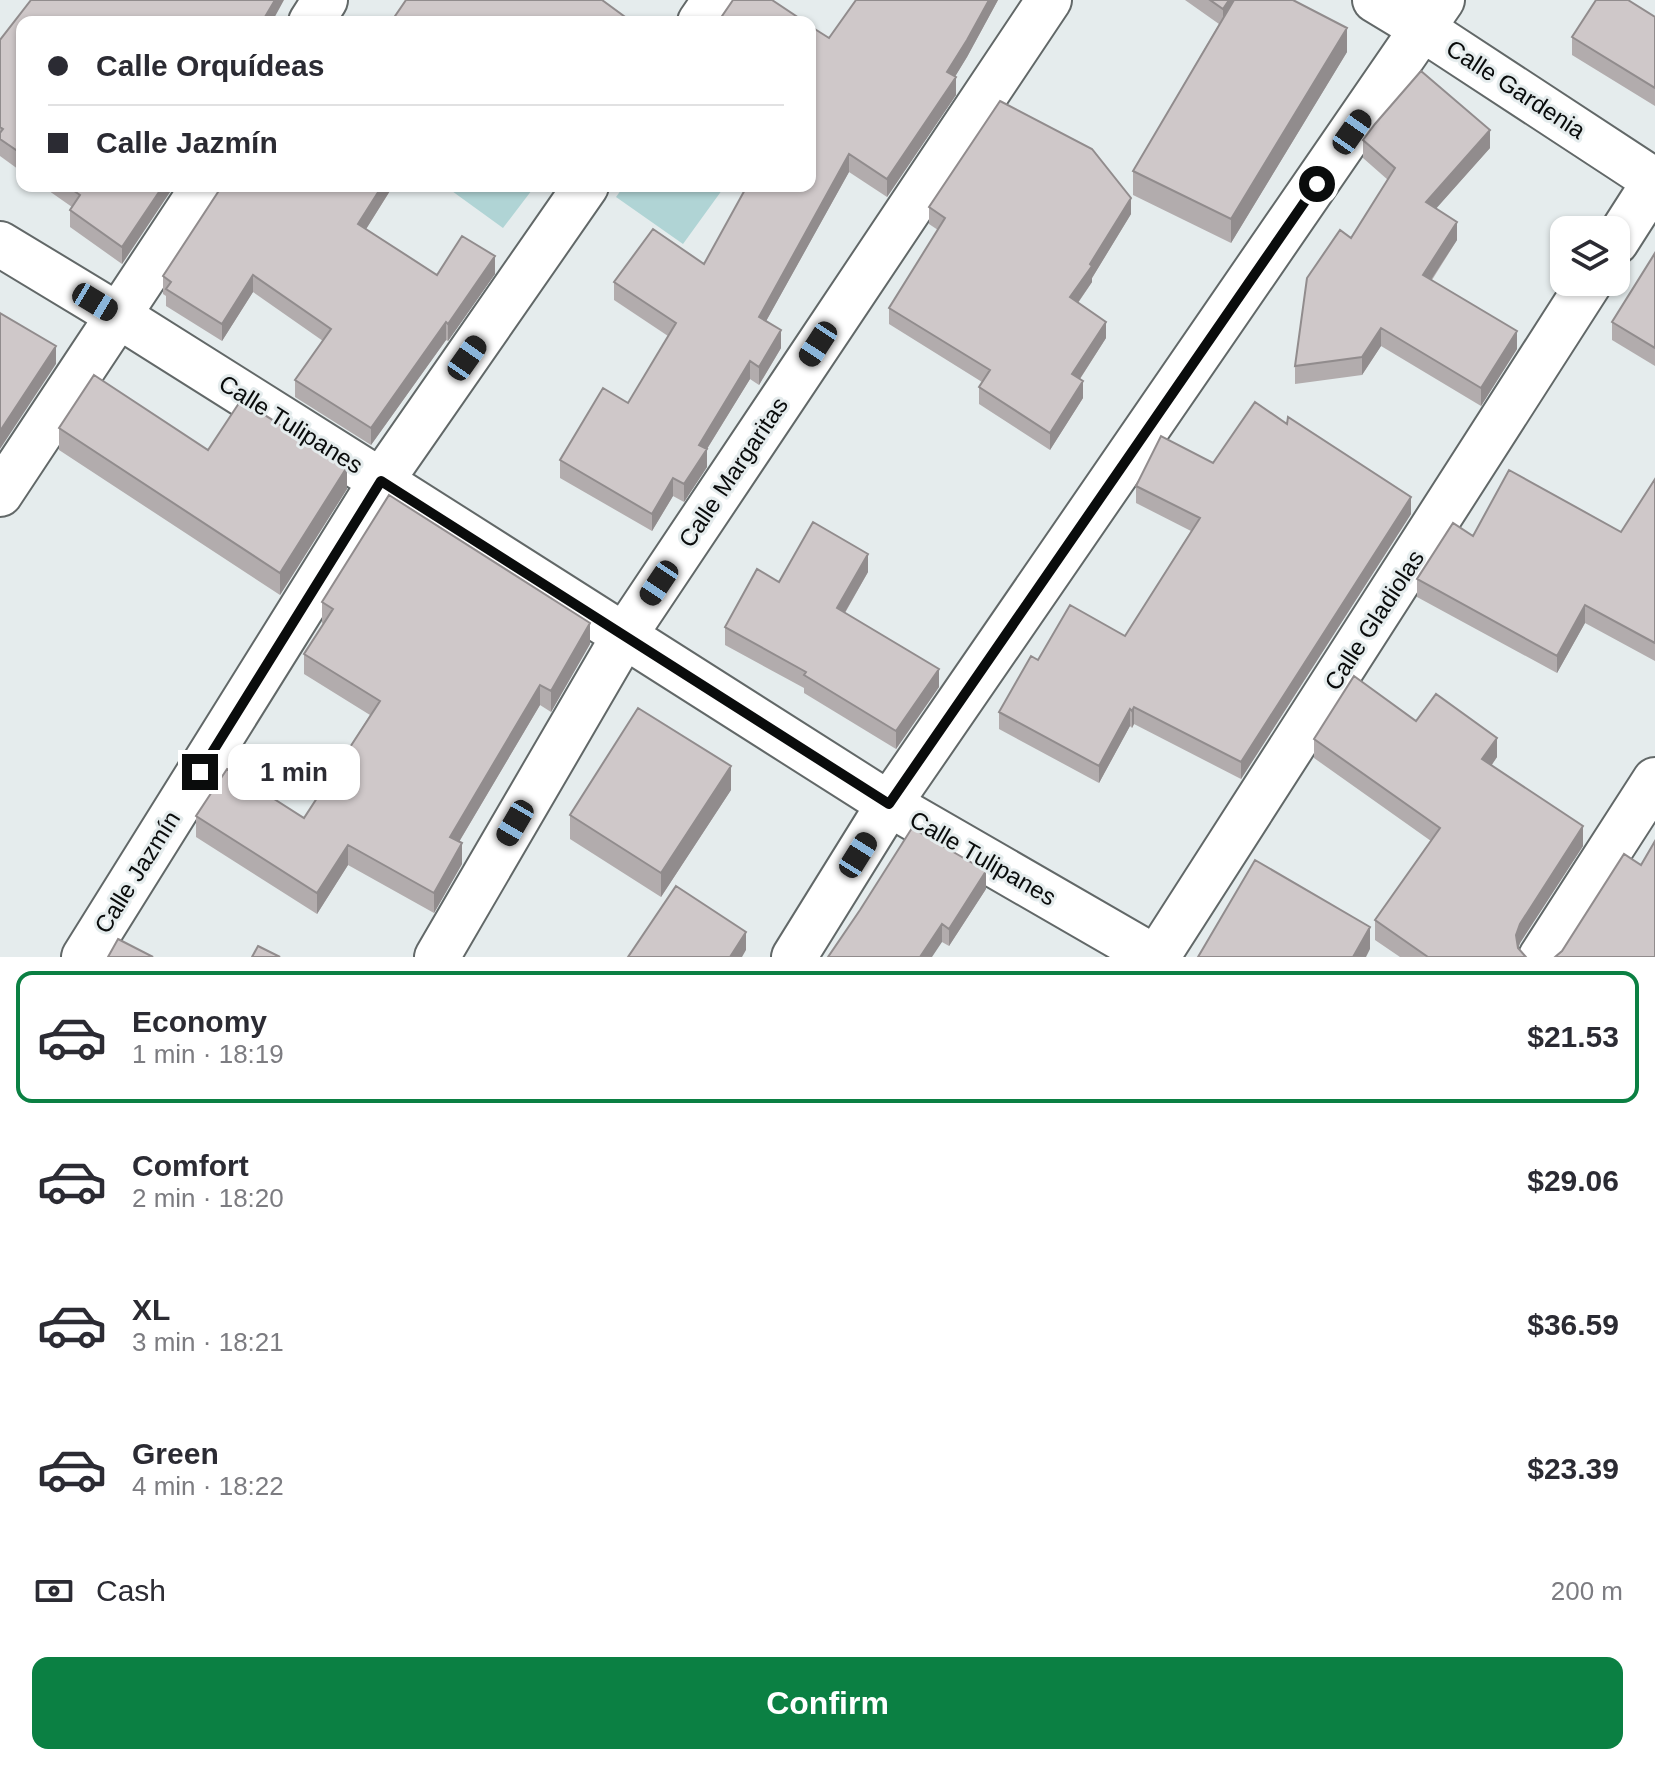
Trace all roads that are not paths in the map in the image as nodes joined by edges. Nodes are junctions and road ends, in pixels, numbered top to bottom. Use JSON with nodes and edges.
{"nodes":[{"id":1,"x":1049,"y":0,"type":"edge"},
{"id":2,"x":1375,"y":0,"type":"edge"},
{"id":3,"x":1433,"y":14,"type":"edge"},
{"id":4,"x":1655,"y":181,"type":"edge"},
{"id":5,"x":200,"y":192,"type":"edge"},
{"id":6,"x":582,"y":192,"type":"edge"},
{"id":7,"x":1630,"y":220,"type":"edge"},
{"id":8,"x":0,"y":244,"type":"edge"},
{"id":9,"x":1581,"y":296,"type":"edge"},
{"id":10,"x":119,"y":316,"type":"junction"},
{"id":11,"x":381,"y":481,"type":"junction"},
{"id":12,"x":0,"y":494,"type":"edge"},
{"id":13,"x":624,"y":636,"type":"junction"},
{"id":14,"x":1655,"y":780,"type":"edge"},
{"id":15,"x":889,"y":804,"type":"junction"},
{"id":16,"x":84,"y":957,"type":"edge"},
{"id":17,"x":437,"y":957,"type":"edge"},
{"id":18,"x":794,"y":957,"type":"edge"},
{"id":19,"x":1156,"y":957,"type":"edge"},
{"id":20,"x":1541,"y":957,"type":"edge"}],
"edges":[{"from":1,"to":13,"type":"street","name":"Calle Margaritas"},
{"from":2,"to":3,"type":"street","name":"Calle Gardenia"},
{"from":3,"to":4,"type":"street","name":"Calle Gardenia"},
{"from":3,"to":15,"type":"street"},
{"from":4,"to":7,"type":"street"},
{"from":5,"to":10,"type":"street"},
{"from":6,"to":11,"type":"street","name":"Calle Jazmín"},
{"from":8,"to":10,"type":"street","name":"Calle Tulipanes"},
{"from":9,"to":19,"type":"street","name":"Calle Gladiolas"},
{"from":10,"to":11,"type":"street","name":"Calle Tulipanes"},
{"from":10,"to":12,"type":"street"},
{"from":11,"to":13,"type":"street","name":"Calle Tulipanes"},
{"from":11,"to":16,"type":"street","name":"Calle Jazmín"},
{"from":13,"to":15,"type":"street","name":"Calle Tulipanes"},
{"from":13,"to":17,"type":"street","name":"Calle Margaritas"},
{"from":14,"to":20,"type":"street"},
{"from":15,"to":18,"type":"street"},
{"from":15,"to":19,"type":"street","name":"Calle Tulipanes"}]}
